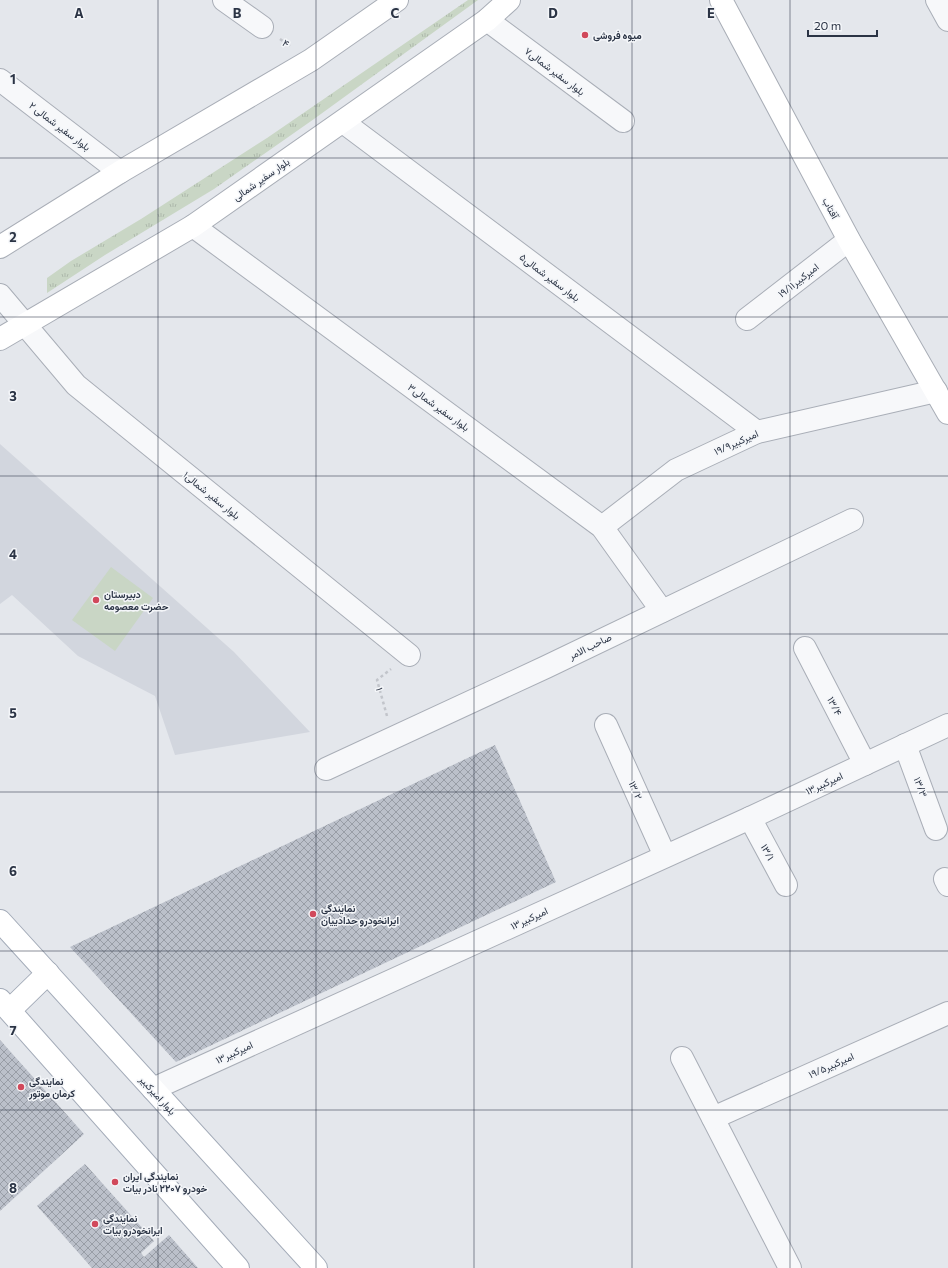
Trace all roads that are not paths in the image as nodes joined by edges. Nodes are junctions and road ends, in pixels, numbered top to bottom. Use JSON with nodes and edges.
{"nodes":[{"id":1,"x":224,"y":0,"type":"edge"},
{"id":2,"x":397,"y":0,"type":"edge"},
{"id":3,"x":509,"y":0,"type":"edge"},
{"id":4,"x":721,"y":0,"type":"edge"},
{"id":5,"x":937,"y":0,"type":"edge"},
{"id":6,"x":487,"y":20,"type":"junction"},
{"id":7,"x":948,"y":20,"type":"edge"},
{"id":8,"x":262,"y":27,"type":"road end"},
{"id":9,"x":0,"y":80,"type":"edge"},
{"id":10,"x":623,"y":121,"type":"dead end"},
{"id":11,"x":343,"y":122,"type":"junction"},
{"id":12,"x":120,"y":172,"type":"junction"},
{"id":13,"x":193,"y":226,"type":"junction"},
{"id":14,"x":849,"y":240,"type":"junction"},
{"id":15,"x":0,"y":247,"type":"edge"},
{"id":16,"x":0,"y":295,"type":"edge"},
{"id":17,"x":748,"y":319,"type":"dead end"},
{"id":18,"x":25,"y":325,"type":"junction"},
{"id":19,"x":0,"y":339,"type":"edge"},
{"id":20,"x":936,"y":391,"type":"junction"},
{"id":21,"x":948,"y":412,"type":"edge"},
{"id":22,"x":757,"y":432,"type":"junction"},
{"id":23,"x":852,"y":520,"type":"dead end"},
{"id":24,"x":602,"y":527,"type":"junction"},
{"id":25,"x":662,"y":612,"type":"junction"},
{"id":26,"x":805,"y":648,"type":"dead end"},
{"id":27,"x":409,"y":655,"type":"road end"},
{"id":28,"x":606,"y":725,"type":"dead end"},
{"id":29,"x":948,"y":725,"type":"edge"},
{"id":30,"x":905,"y":745,"type":"junction"},
{"id":31,"x":865,"y":764,"type":"junction"},
{"id":32,"x":326,"y":769,"type":"dead end"},
{"id":33,"x":750,"y":818,"type":"junction"},
{"id":34,"x":936,"y":829,"type":"dead end"},
{"id":35,"x":665,"y":856,"type":"junction"},
{"id":36,"x":786,"y":885,"type":"dead end"},
{"id":37,"x":0,"y":921,"type":"edge"},
{"id":38,"x":48,"y":973,"type":"junction"},
{"id":39,"x":5,"y":1005,"type":"edge"},
{"id":40,"x":948,"y":1013,"type":"edge"},
{"id":41,"x":682,"y":1058,"type":"dead end"},
{"id":42,"x":153,"y":1090,"type":"junction"},
{"id":43,"x":713,"y":1118,"type":"junction"},
{"id":44,"x":238,"y":1268,"type":"edge"},
{"id":45,"x":316,"y":1268,"type":"edge"},
{"id":46,"x":790,"y":1268,"type":"edge"}],
"edges":[{"from":1,"to":8,"type":"street"},
{"from":2,"to":12,"type":"main road"},
{"from":3,"to":6,"type":"main road","name":"بلوار سفیر شمالی"},
{"from":4,"to":14,"type":"main road","name":"آفتاب"},
{"from":5,"to":7,"type":"street"},
{"from":6,"to":10,"type":"street","name":"بلوار سفیر شمالی۷"},
{"from":6,"to":11,"type":"main road","name":"بلوار سفیر شمالی"},
{"from":9,"to":12,"type":"street","name":"بلوار سفیر شمالی ۲"},
{"from":11,"to":13,"type":"main road","name":"بلوار سفیر شمالی"},
{"from":11,"to":22,"type":"street","name":"بلوار سفیر شمالی۵"},
{"from":12,"to":15,"type":"main road"},
{"from":13,"to":18,"type":"main road","name":"بلوار سفیر شمالی"},
{"from":13,"to":24,"type":"street","name":"بلوار سفیر شمالی۳"},
{"from":14,"to":17,"type":"street","name":"امیرکبیر۱۹/۱۱"},
{"from":14,"to":20,"type":"main road","name":"آفتاب"},
{"from":16,"to":18,"type":"street","name":"بلوار سفیر شمالی۱"},
{"from":18,"to":19,"type":"main road","name":"بلوار سفیر شمالی"},
{"from":18,"to":27,"type":"street","name":"بلوار سفیر شمالی۱"},
{"from":20,"to":21,"type":"main road","name":"آفتاب"},
{"from":20,"to":22,"type":"street","name":"امیرکبیر۱۹/۹"},
{"from":22,"to":24,"type":"street","name":"امیرکبیر۱۹/۹"},
{"from":23,"to":25,"type":"street","name":"صاحب الامر"},
{"from":24,"to":25,"type":"street","name":"بلوار سفیر شمالی۳"},
{"from":25,"to":32,"type":"street","name":"صاحب الامر"},
{"from":26,"to":31,"type":"street","name":"۱۳/۴"},
{"from":28,"to":35,"type":"street","name":"۱۳/۲"},
{"from":29,"to":30,"type":"street","name":"امیرکبیر۱۳"},
{"from":30,"to":31,"type":"street","name":"امیرکبیر۱۳"},
{"from":30,"to":34,"type":"street","name":"۱۳/۳"},
{"from":31,"to":33,"type":"street","name":"امیرکبیر۱۳"},
{"from":33,"to":35,"type":"street","name":"امیرکبیر۱۳"},
{"from":33,"to":36,"type":"street","name":"۱۳/۱"},
{"from":35,"to":42,"type":"street","name":"امیرکبیر۱۳"},
{"from":37,"to":38,"type":"main road","name":"بلوار امیرکبیر"},
{"from":38,"to":39,"type":"main road"},
{"from":38,"to":42,"type":"main road","name":"بلوار امیرکبیر"},
{"from":39,"to":44,"type":"main road"},
{"from":40,"to":43,"type":"street","name":"امیرکبیر۱۹/۵"},
{"from":41,"to":43,"type":"street"},
{"from":42,"to":45,"type":"main road","name":"بلوار امیرکبیر"},
{"from":43,"to":46,"type":"street"}]}
